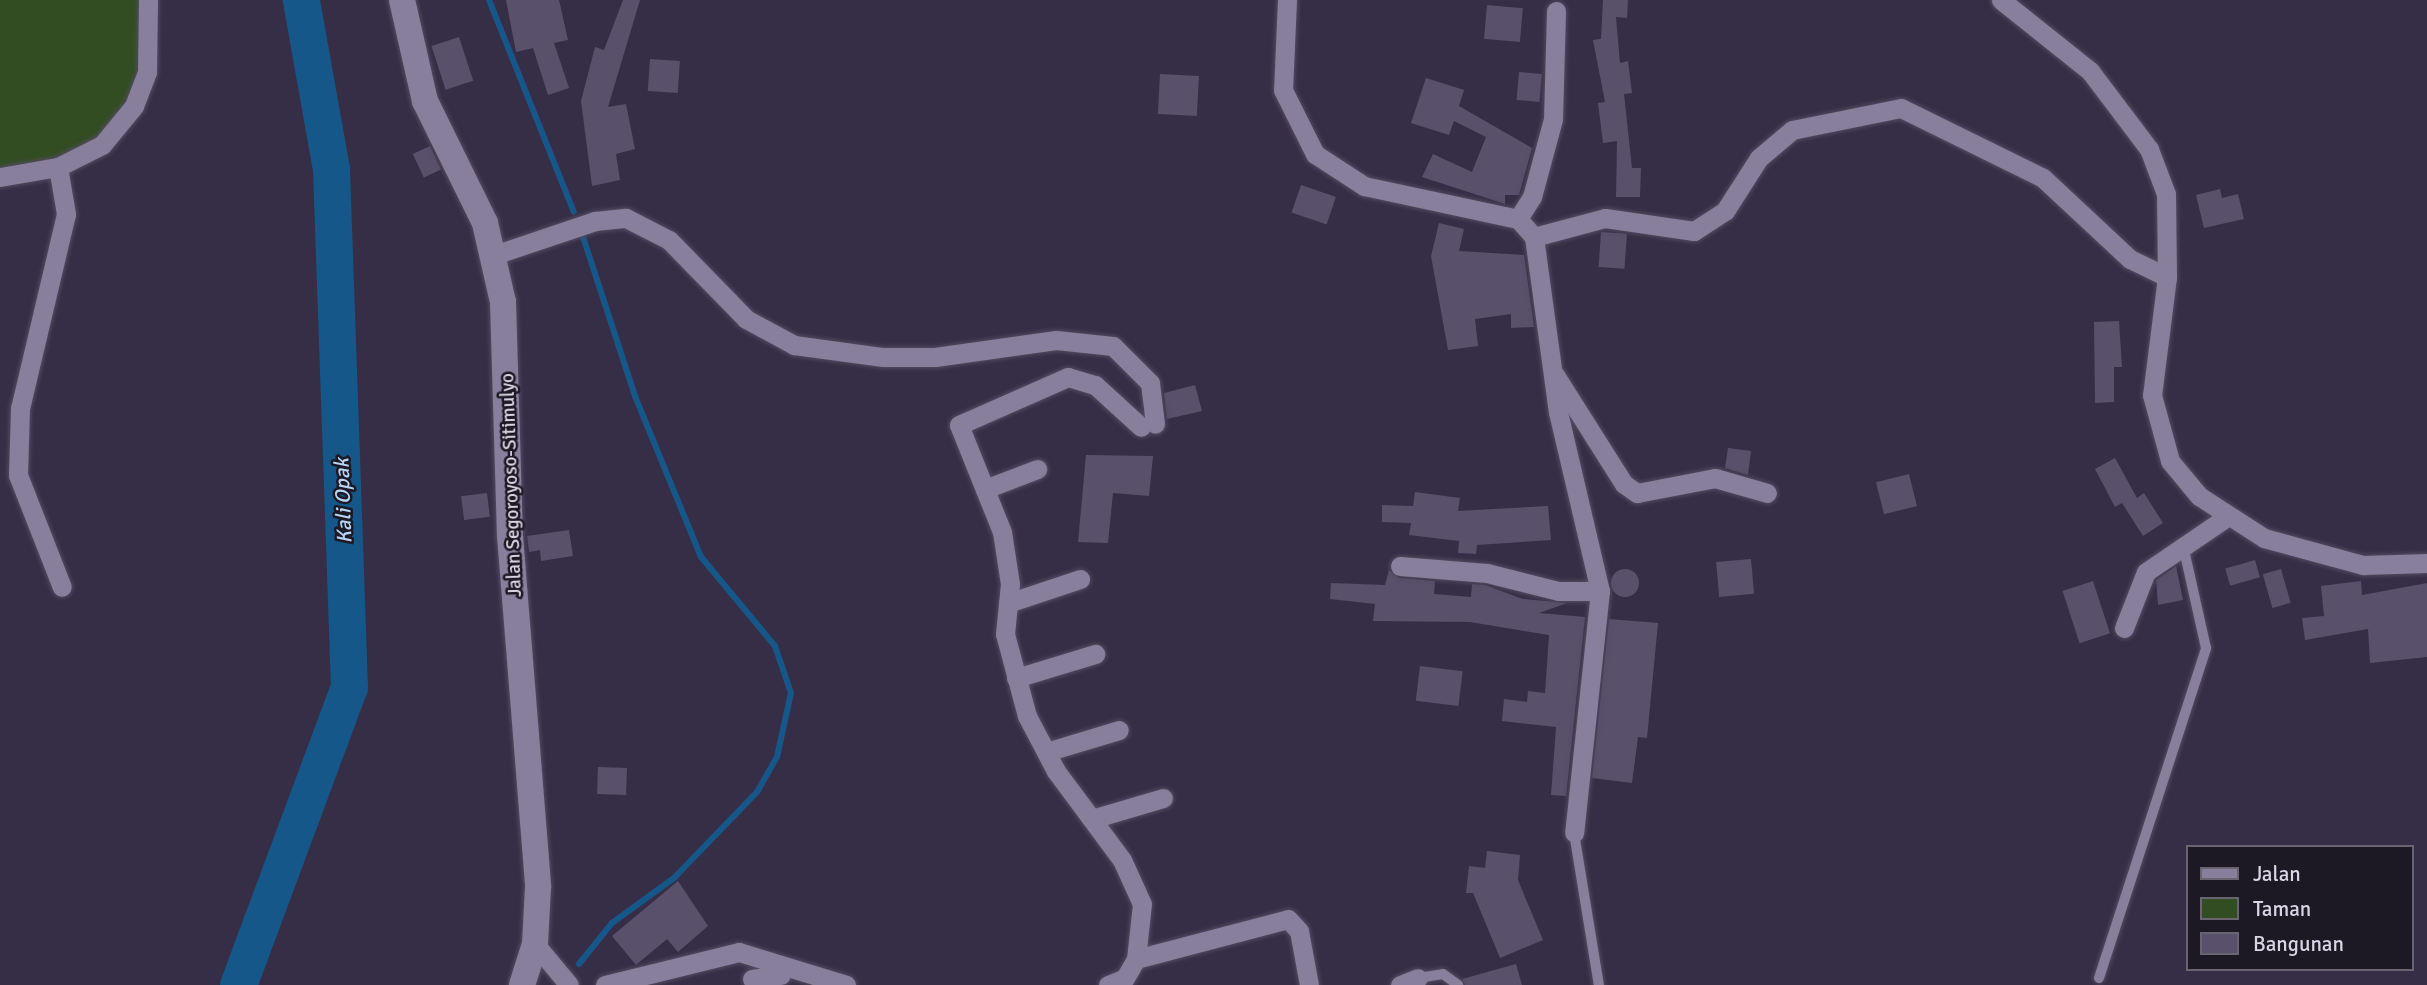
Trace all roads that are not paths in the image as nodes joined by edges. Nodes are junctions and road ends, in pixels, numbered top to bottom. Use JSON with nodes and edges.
{"nodes":[{"id":1,"x":148,"y":0,"type":"edge"},
{"id":2,"x":402,"y":0,"type":"edge"},
{"id":3,"x":1287,"y":0,"type":"edge"},
{"id":4,"x":2001,"y":0,"type":"edge"},
{"id":5,"x":1556,"y":11,"type":"dead end"},
{"id":6,"x":58,"y":167,"type":"junction"},
{"id":7,"x":0,"y":177,"type":"edge"},
{"id":8,"x":1518,"y":219,"type":"junction"},
{"id":9,"x":1534,"y":237,"type":"junction"},
{"id":10,"x":494,"y":255,"type":"junction"},
{"id":11,"x":2167,"y":277,"type":"junction"},
{"id":12,"x":1553,"y":372,"type":"junction"},
{"id":13,"x":1037,"y":469,"type":"dead end"},
{"id":14,"x":985,"y":489,"type":"junction"},
{"id":15,"x":1767,"y":493,"type":"dead end"},
{"id":16,"x":2227,"y":517,"type":"junction"},
{"id":17,"x":2183,"y":545,"type":"junction"},
{"id":18,"x":2427,"y":563,"type":"edge"},
{"id":19,"x":1400,"y":566,"type":"dead end"},
{"id":20,"x":1080,"y":579,"type":"dead end"},
{"id":21,"x":62,"y":587,"type":"dead end"},
{"id":22,"x":1600,"y":591,"type":"junction"},
{"id":23,"x":1008,"y":603,"type":"junction"},
{"id":24,"x":2124,"y":628,"type":"dead end"},
{"id":25,"x":1095,"y":654,"type":"dead end"},
{"id":26,"x":1016,"y":678,"type":"junction"},
{"id":27,"x":1119,"y":730,"type":"dead end"},
{"id":28,"x":1045,"y":752,"type":"junction"},
{"id":29,"x":1163,"y":798,"type":"dead end"},
{"id":30,"x":1092,"y":819,"type":"junction"},
{"id":31,"x":1574,"y":833,"type":"joint"},
{"id":32,"x":535,"y":944,"type":"junction"},
{"id":33,"x":1136,"y":959,"type":"junction"},
{"id":34,"x":782,"y":975,"type":"dead end"},
{"id":35,"x":752,"y":978,"type":"edge"},
{"id":36,"x":2099,"y":978,"type":"dead end"},
{"id":37,"x":1409,"y":981,"type":"edge"},
{"id":38,"x":1120,"y":983,"type":"edge"},
{"id":39,"x":522,"y":985,"type":"edge"},
{"id":40,"x":569,"y":985,"type":"edge"},
{"id":41,"x":605,"y":985,"type":"edge"},
{"id":42,"x":846,"y":985,"type":"edge"},
{"id":43,"x":1309,"y":985,"type":"edge"},
{"id":44,"x":1458,"y":985,"type":"edge"},
{"id":45,"x":1599,"y":985,"type":"edge"}],
"edges":[{"from":1,"to":6,"type":"street"},
{"from":2,"to":10,"type":"main road","name":"Jalan Segoroyoso-Sitimulyo"},
{"from":3,"to":8,"type":"street"},
{"from":4,"to":11,"type":"street"},
{"from":5,"to":8,"type":"street"},
{"from":6,"to":7,"type":"street"},
{"from":6,"to":21,"type":"street"},
{"from":8,"to":9,"type":"street"},
{"from":9,"to":11,"type":"street"},
{"from":9,"to":12,"type":"street"},
{"from":10,"to":14,"type":"street"},
{"from":10,"to":32,"type":"main road","name":"Jalan Segoroyoso-Sitimulyo"},
{"from":11,"to":16,"type":"street"},
{"from":12,"to":15,"type":"street"},
{"from":12,"to":22,"type":"street"},
{"from":13,"to":14,"type":"street"},
{"from":14,"to":23,"type":"street"},
{"from":16,"to":17,"type":"street"},
{"from":16,"to":18,"type":"street"},
{"from":17,"to":24,"type":"street"},
{"from":17,"to":36,"type":"lane"},
{"from":19,"to":22,"type":"street"},
{"from":20,"to":23,"type":"street"},
{"from":22,"to":31,"type":"street"},
{"from":23,"to":26,"type":"street"},
{"from":25,"to":26,"type":"street"},
{"from":26,"to":28,"type":"street"},
{"from":27,"to":28,"type":"street"},
{"from":28,"to":30,"type":"street"},
{"from":29,"to":30,"type":"street"},
{"from":30,"to":33,"type":"street"},
{"from":31,"to":45,"type":"lane"},
{"from":32,"to":39,"type":"main road","name":"Jalan Segoroyoso-Sitimulyo"},
{"from":32,"to":40,"type":"street"},
{"from":33,"to":38,"type":"street"},
{"from":33,"to":43,"type":"street"},
{"from":34,"to":35,"type":"street"},
{"from":37,"to":44,"type":"lane"},
{"from":41,"to":42,"type":"street"}]}
